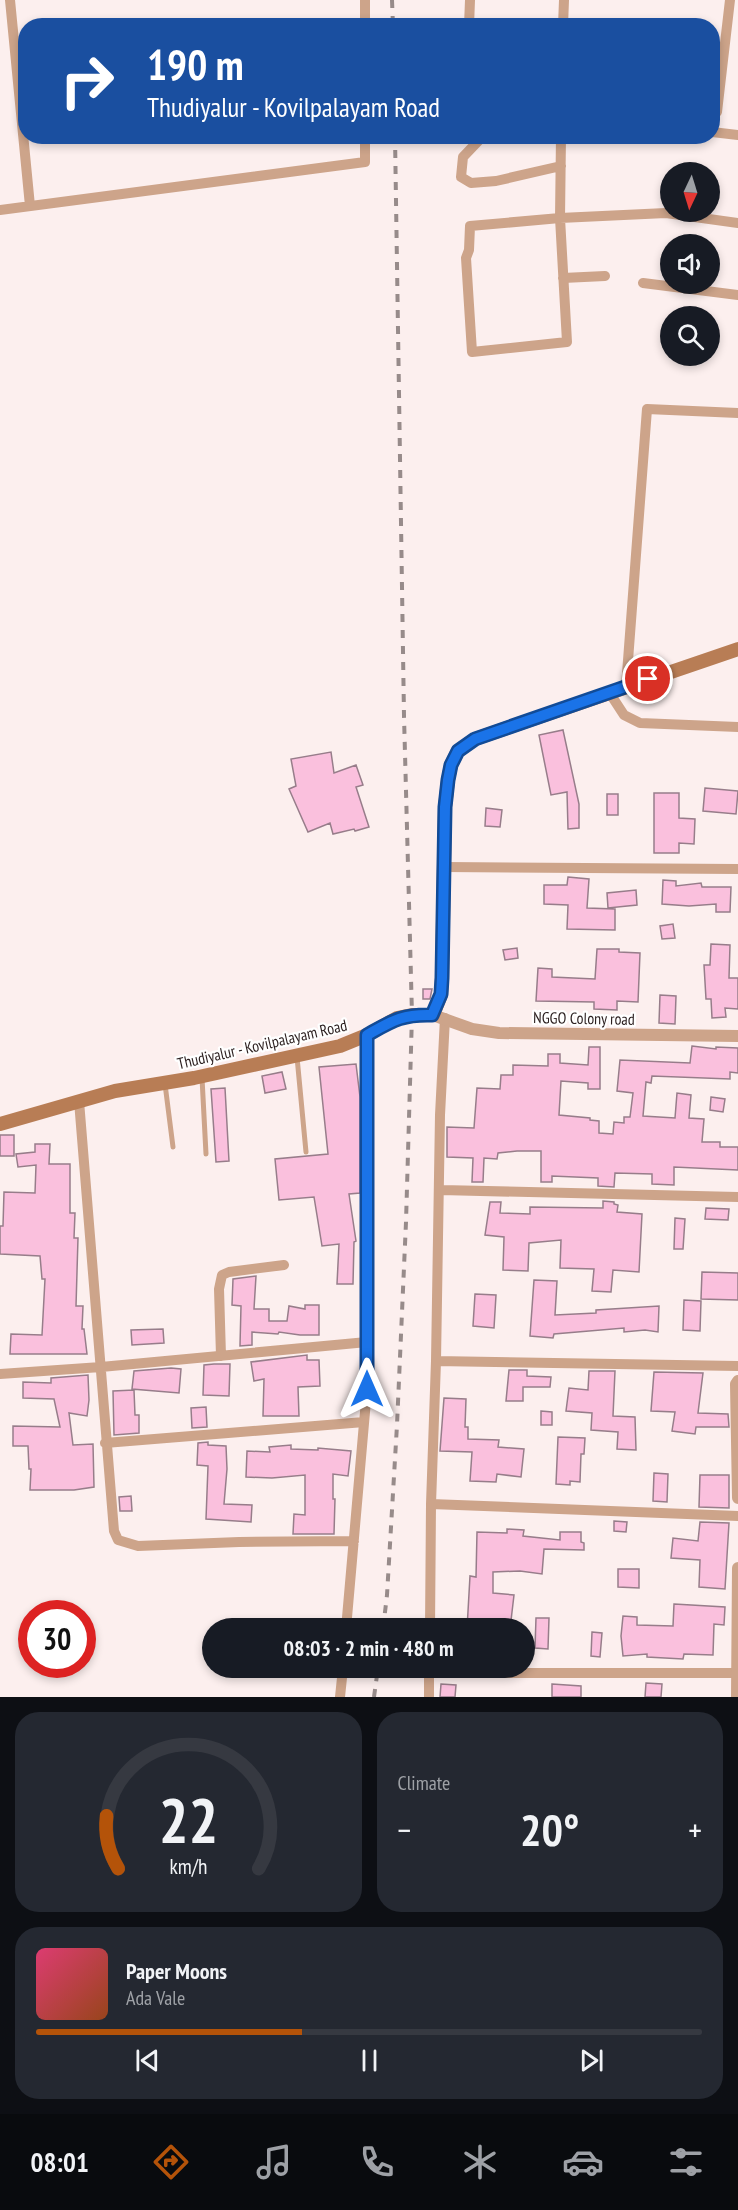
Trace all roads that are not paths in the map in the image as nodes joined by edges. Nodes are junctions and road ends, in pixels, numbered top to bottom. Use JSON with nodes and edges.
{"nodes":[{"id":1,"x":10,"y":0,"type":"edge"},
{"id":2,"x":365,"y":0,"type":"edge"},
{"id":3,"x":470,"y":0,"type":"edge"},
{"id":4,"x":564,"y":0,"type":"edge"},
{"id":5,"x":730,"y":0,"type":"edge"},
{"id":6,"x":365,"y":18,"type":"edge"},
{"id":7,"x":470,"y":18,"type":"edge"},
{"id":8,"x":563,"y":18,"type":"edge"},
{"id":9,"x":720,"y":50,"type":"edge"},
{"id":10,"x":18,"y":82,"type":"edge"},
{"id":11,"x":720,"y":133,"type":"edge"},
{"id":12,"x":738,"y":135,"type":"edge"},
{"id":13,"x":24,"y":144,"type":"edge"},
{"id":14,"x":364,"y":144,"type":"edge"},
{"id":15,"x":475,"y":144,"type":"edge"},
{"id":16,"x":561,"y":144,"type":"edge"},
{"id":17,"x":561,"y":166,"type":"junction"},
{"id":18,"x":30,"y":206,"type":"junction"},
{"id":19,"x":0,"y":210,"type":"edge"},
{"id":20,"x":560,"y":218,"type":"junction"},
{"id":21,"x":738,"y":223,"type":"edge"},
{"id":22,"x":605,"y":276,"type":"dead end"},
{"id":23,"x":563,"y":278,"type":"junction"},
{"id":24,"x":643,"y":283,"type":"dead end"},
{"id":25,"x":738,"y":295,"type":"edge"},
{"id":26,"x":738,"y":413,"type":"edge"},
{"id":27,"x":738,"y":649,"type":"edge"},
{"id":28,"x":626,"y":687,"type":"junction"},
{"id":29,"x":609,"y":692,"type":"junction"},
{"id":30,"x":738,"y":727,"type":"edge"},
{"id":31,"x":444,"y":867,"type":"junction"},
{"id":32,"x":738,"y":869,"type":"edge"},
{"id":33,"x":439,"y":1017,"type":"junction"},
{"id":34,"x":367,"y":1035,"type":"junction"},
{"id":35,"x":738,"y":1036,"type":"edge"},
{"id":36,"x":297,"y":1055,"type":"junction"},
{"id":37,"x":202,"y":1076,"type":"junction"},
{"id":38,"x":164,"y":1083,"type":"junction"},
{"id":39,"x":79,"y":1101,"type":"junction"},
{"id":40,"x":0,"y":1124,"type":"edge"},
{"id":41,"x":173,"y":1147,"type":"dead end"},
{"id":42,"x":306,"y":1152,"type":"dead end"},
{"id":43,"x":206,"y":1154,"type":"dead end"},
{"id":44,"x":441,"y":1190,"type":"junction"},
{"id":45,"x":738,"y":1197,"type":"edge"},
{"id":46,"x":284,"y":1265,"type":"dead end"},
{"id":47,"x":367,"y":1342,"type":"junction"},
{"id":48,"x":221,"y":1356,"type":"junction"},
{"id":49,"x":436,"y":1361,"type":"junction"},
{"id":50,"x":738,"y":1366,"type":"edge"},
{"id":51,"x":100,"y":1367,"type":"junction"},
{"id":52,"x":0,"y":1374,"type":"edge"},
{"id":53,"x":738,"y":1381,"type":"edge"},
{"id":54,"x":364,"y":1422,"type":"junction"},
{"id":55,"x":105,"y":1443,"type":"junction"},
{"id":56,"x":738,"y":1498,"type":"edge"},
{"id":57,"x":431,"y":1504,"type":"junction"},
{"id":58,"x":738,"y":1516,"type":"edge"},
{"id":59,"x":354,"y":1541,"type":"junction"},
{"id":60,"x":738,"y":1568,"type":"edge"},
{"id":61,"x":347,"y":1618,"type":"edge"},
{"id":62,"x":430,"y":1618,"type":"edge"},
{"id":63,"x":535,"y":1672,"type":"edge"},
{"id":64,"x":738,"y":1673,"type":"edge"},
{"id":65,"x":342,"y":1678,"type":"edge"},
{"id":66,"x":429,"y":1678,"type":"edge"},
{"id":67,"x":340,"y":1697,"type":"edge"},
{"id":68,"x":429,"y":1697,"type":"edge"},
{"id":69,"x":737,"y":1697,"type":"edge"}],
"edges":[{"from":1,"to":10,"type":"street"},
{"from":2,"to":6,"type":"street"},
{"from":3,"to":7,"type":"street"},
{"from":4,"to":8,"type":"street"},
{"from":5,"to":9,"type":"street"},
{"from":11,"to":12,"type":"street"},
{"from":13,"to":18,"type":"street"},
{"from":14,"to":18,"type":"street"},
{"from":15,"to":17,"type":"street"},
{"from":16,"to":17,"type":"street"},
{"from":17,"to":20,"type":"street"},
{"from":18,"to":19,"type":"street"},
{"from":20,"to":21,"type":"street"},
{"from":20,"to":23,"type":"street"},
{"from":20,"to":23,"type":"street"},
{"from":22,"to":23,"type":"street"},
{"from":24,"to":25,"type":"street"},
{"from":26,"to":28,"type":"street"},
{"from":27,"to":28,"type":"main road"},
{"from":28,"to":29,"type":"main road"},
{"from":29,"to":30,"type":"street"},
{"from":29,"to":31,"type":"main road"},
{"from":31,"to":32,"type":"street"},
{"from":31,"to":33,"type":"main road"},
{"from":33,"to":34,"type":"main road","name":"Thudiyalur - Kovilpalayam Road"},
{"from":33,"to":35,"type":"street","name":"NGGO Colony road"},
{"from":33,"to":44,"type":"street"},
{"from":34,"to":36,"type":"main road","name":"Thudiyalur - Kovilpalayam Road"},
{"from":34,"to":47,"type":"street"},
{"from":36,"to":37,"type":"main road","name":"Thudiyalur - Kovilpalayam Road"},
{"from":36,"to":42,"type":"lane"},
{"from":37,"to":38,"type":"main road","name":"Thudiyalur - Kovilpalayam Road"},
{"from":37,"to":43,"type":"lane"},
{"from":38,"to":39,"type":"main road","name":"Thudiyalur - Kovilpalayam Road"},
{"from":38,"to":41,"type":"lane"},
{"from":39,"to":40,"type":"main road","name":"Thudiyalur - Kovilpalayam Road"},
{"from":39,"to":51,"type":"street"},
{"from":44,"to":45,"type":"street"},
{"from":44,"to":49,"type":"street"},
{"from":46,"to":48,"type":"street"},
{"from":47,"to":48,"type":"street"},
{"from":47,"to":54,"type":"street"},
{"from":48,"to":51,"type":"street"},
{"from":49,"to":50,"type":"street"},
{"from":49,"to":57,"type":"street"},
{"from":51,"to":52,"type":"street"},
{"from":51,"to":55,"type":"street"},
{"from":53,"to":56,"type":"street"},
{"from":54,"to":55,"type":"street"},
{"from":54,"to":59,"type":"street"},
{"from":55,"to":59,"type":"street"},
{"from":57,"to":58,"type":"street"},
{"from":57,"to":62,"type":"street"},
{"from":59,"to":61,"type":"street"},
{"from":60,"to":64,"type":"street"},
{"from":63,"to":64,"type":"street"},
{"from":64,"to":69,"type":"street"},
{"from":65,"to":67,"type":"street"},
{"from":66,"to":68,"type":"street"}]}
